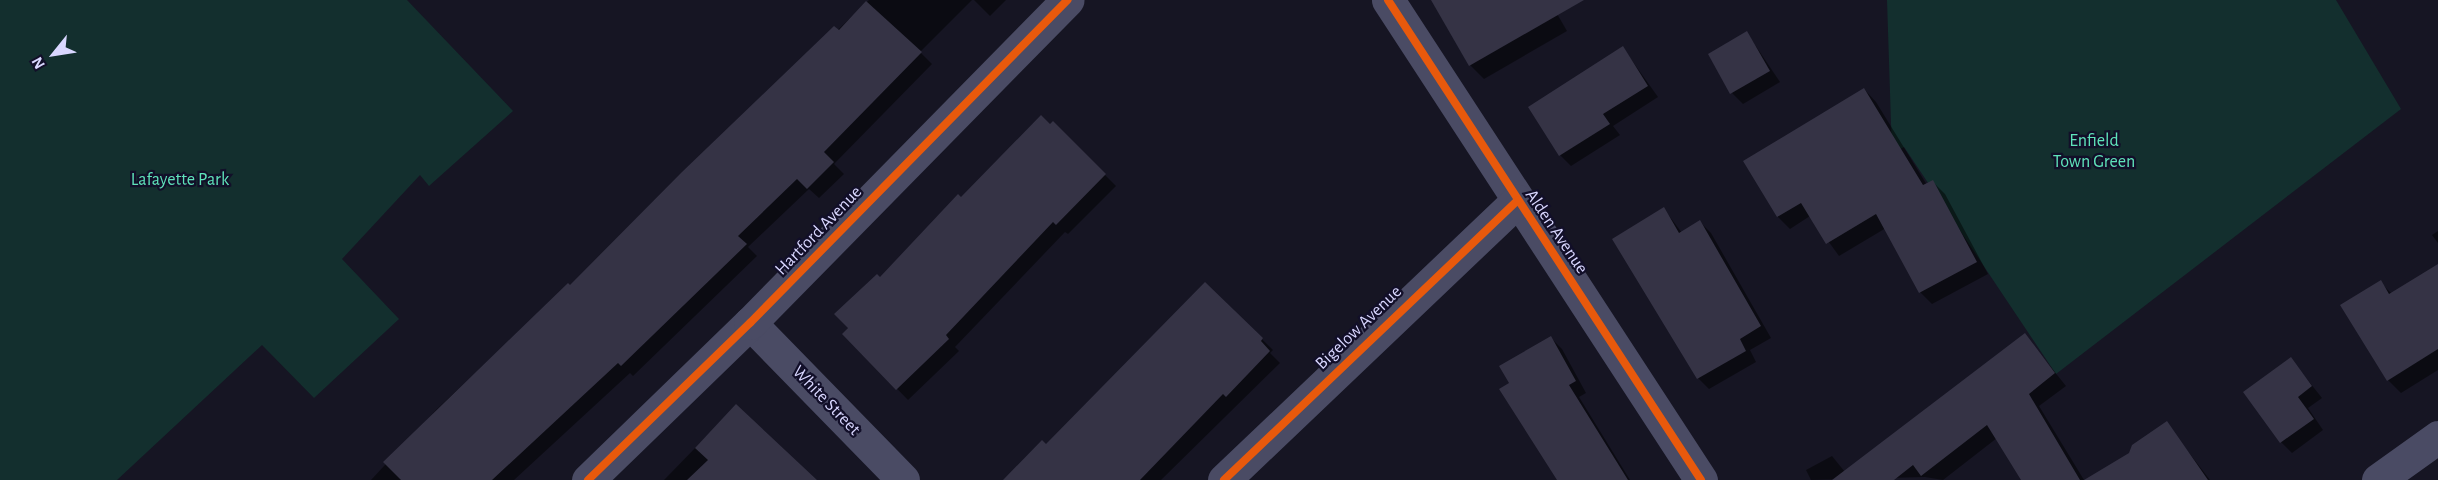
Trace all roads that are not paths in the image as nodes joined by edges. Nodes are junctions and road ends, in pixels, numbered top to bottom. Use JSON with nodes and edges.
{"nodes":[{"id":1,"x":1067,"y":0,"type":"edge"},
{"id":2,"x":1388,"y":0,"type":"edge"},
{"id":3,"x":1517,"y":201,"type":"junction"},
{"id":4,"x":750,"y":323,"type":"junction"},
{"id":5,"x":2438,"y":437,"type":"edge"},
{"id":6,"x":588,"y":480,"type":"edge"},
{"id":7,"x":903,"y":480,"type":"edge"},
{"id":8,"x":1224,"y":480,"type":"edge"},
{"id":9,"x":1701,"y":480,"type":"edge"},
{"id":10,"x":2378,"y":480,"type":"edge"}],
"edges":[{"from":1,"to":4,"type":"street","name":"Hartford Avenue"},
{"from":2,"to":3,"type":"street","name":"Alden Avenue"},
{"from":3,"to":8,"type":"street","name":"Bigelow Avenue"},
{"from":3,"to":9,"type":"street","name":"Alden Avenue"},
{"from":4,"to":6,"type":"street","name":"Hartford Avenue"},
{"from":4,"to":7,"type":"street","name":"White Street"},
{"from":5,"to":10,"type":"street"}]}
